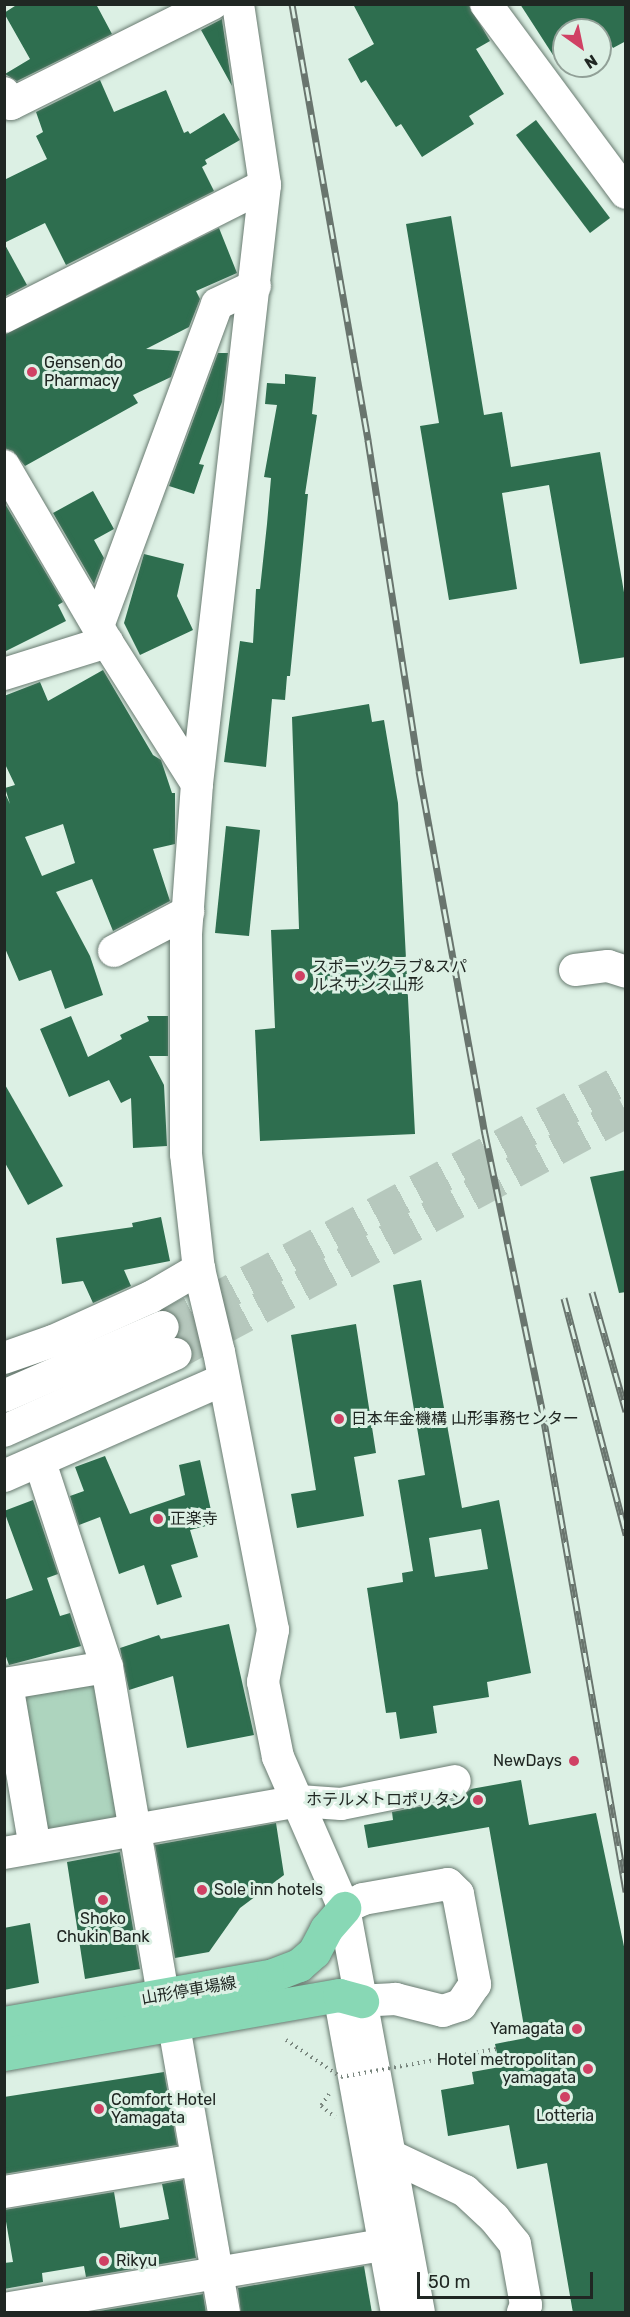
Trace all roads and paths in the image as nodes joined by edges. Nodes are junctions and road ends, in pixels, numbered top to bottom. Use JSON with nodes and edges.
{"nodes":[{"id":1,"x":212,"y":4,"type":"edge"},
{"id":2,"x":238,"y":4,"type":"edge"},
{"id":3,"x":486,"y":4,"type":"edge"},
{"id":4,"x":4,"y":93,"type":"edge"},
{"id":5,"x":265,"y":185,"type":"junction"},
{"id":6,"x":626,"y":193,"type":"edge"},
{"id":7,"x":255,"y":286,"type":"junction"},
{"id":8,"x":4,"y":317,"type":"edge"},
{"id":9,"x":4,"y":466,"type":"edge"},
{"id":10,"x":103,"y":634,"type":"junction"},
{"id":11,"x":4,"y":674,"type":"edge"},
{"id":12,"x":197,"y":784,"type":"junction"},
{"id":13,"x":188,"y":912,"type":"junction"},
{"id":14,"x":114,"y":951,"type":"dead end"},
{"id":15,"x":575,"y":970,"type":"dead end"},
{"id":16,"x":626,"y":972,"type":"edge"},
{"id":17,"x":199,"y":1269,"type":"junction"},
{"id":18,"x":4,"y":1358,"type":"edge"},
{"id":19,"x":223,"y":1380,"type":"junction"},
{"id":20,"x":4,"y":1396,"type":"edge"},
{"id":21,"x":4,"y":1431,"type":"edge"},
{"id":22,"x":40,"y":1462,"type":"junction"},
{"id":23,"x":4,"y":1476,"type":"edge"},
{"id":24,"x":107,"y":1667,"type":"junction"},
{"id":25,"x":6,"y":1684,"type":"edge"},
{"id":26,"x":455,"y":1781,"type":"dead end"},
{"id":27,"x":298,"y":1801,"type":"junction"},
{"id":28,"x":137,"y":1829,"type":"junction"},
{"id":29,"x":35,"y":1847,"type":"junction"},
{"id":30,"x":4,"y":1853,"type":"edge"},
{"id":31,"x":335,"y":1919,"type":"junction"},
{"id":32,"x":163,"y":1996,"type":"junction"},
{"id":33,"x":351,"y":1998,"type":"junction"},
{"id":34,"x":4,"y":2024,"type":"edge"},
{"id":35,"x":174,"y":2026,"type":"junction"},
{"id":36,"x":286,"y":2040,"type":"dead end"},
{"id":37,"x":496,"y":2049,"type":"dead end"},
{"id":38,"x":4,"y":2054,"type":"edge"},
{"id":39,"x":391,"y":2156,"type":"junction"},
{"id":40,"x":196,"y":2160,"type":"junction"},
{"id":41,"x":4,"y":2192,"type":"edge"},
{"id":42,"x":383,"y":2245,"type":"junction"},
{"id":43,"x":217,"y":2271,"type":"junction"},
{"id":44,"x":4,"y":2310,"type":"edge"},
{"id":45,"x":224,"y":2313,"type":"edge"},
{"id":46,"x":397,"y":2313,"type":"edge"},
{"id":47,"x":419,"y":2313,"type":"edge"},
{"id":48,"x":524,"y":2313,"type":"edge"}],
"edges":[{"from":1,"to":4,"type":"street"},
{"from":2,"to":5,"type":"street"},
{"from":3,"to":6,"type":"street"},
{"from":5,"to":7,"type":"street"},
{"from":5,"to":8,"type":"street"},
{"from":7,"to":10,"type":"street"},
{"from":7,"to":12,"type":"street"},
{"from":9,"to":10,"type":"street"},
{"from":10,"to":11,"type":"street"},
{"from":10,"to":12,"type":"street"},
{"from":12,"to":13,"type":"street"},
{"from":13,"to":14,"type":"street"},
{"from":13,"to":17,"type":"street"},
{"from":15,"to":16,"type":"street"},
{"from":17,"to":18,"type":"street"},
{"from":17,"to":19,"type":"street"},
{"from":19,"to":22,"type":"street"},
{"from":19,"to":27,"type":"street"},
{"from":20,"to":21,"type":"street"},
{"from":22,"to":23,"type":"street"},
{"from":22,"to":24,"type":"street"},
{"from":24,"to":25,"type":"street"},
{"from":24,"to":28,"type":"street"},
{"from":25,"to":29,"type":"street"},
{"from":26,"to":27,"type":"street"},
{"from":27,"to":28,"type":"street"},
{"from":27,"to":31,"type":"street"},
{"from":28,"to":29,"type":"street"},
{"from":28,"to":32,"type":"street"},
{"from":29,"to":30,"type":"street"},
{"from":31,"to":32,"type":"main road","name":"山形停車場線"},
{"from":31,"to":33,"type":"street"},
{"from":31,"to":33,"type":"street"},
{"from":32,"to":34,"type":"main road","name":"山形停車場線"},
{"from":33,"to":35,"type":"main road","name":"山形停車場線"},
{"from":33,"to":39,"type":"street"},
{"from":33,"to":42,"type":"street"},
{"from":35,"to":38,"type":"main road","name":"山形停車場線"},
{"from":35,"to":40,"type":"street"},
{"from":36,"to":37,"type":"path","bridge":true},
{"from":39,"to":47,"type":"street"},
{"from":39,"to":48,"type":"street"},
{"from":40,"to":41,"type":"street"},
{"from":40,"to":43,"type":"street"},
{"from":42,"to":43,"type":"street"},
{"from":42,"to":46,"type":"street"},
{"from":43,"to":44,"type":"street"},
{"from":43,"to":45,"type":"street"}]}
